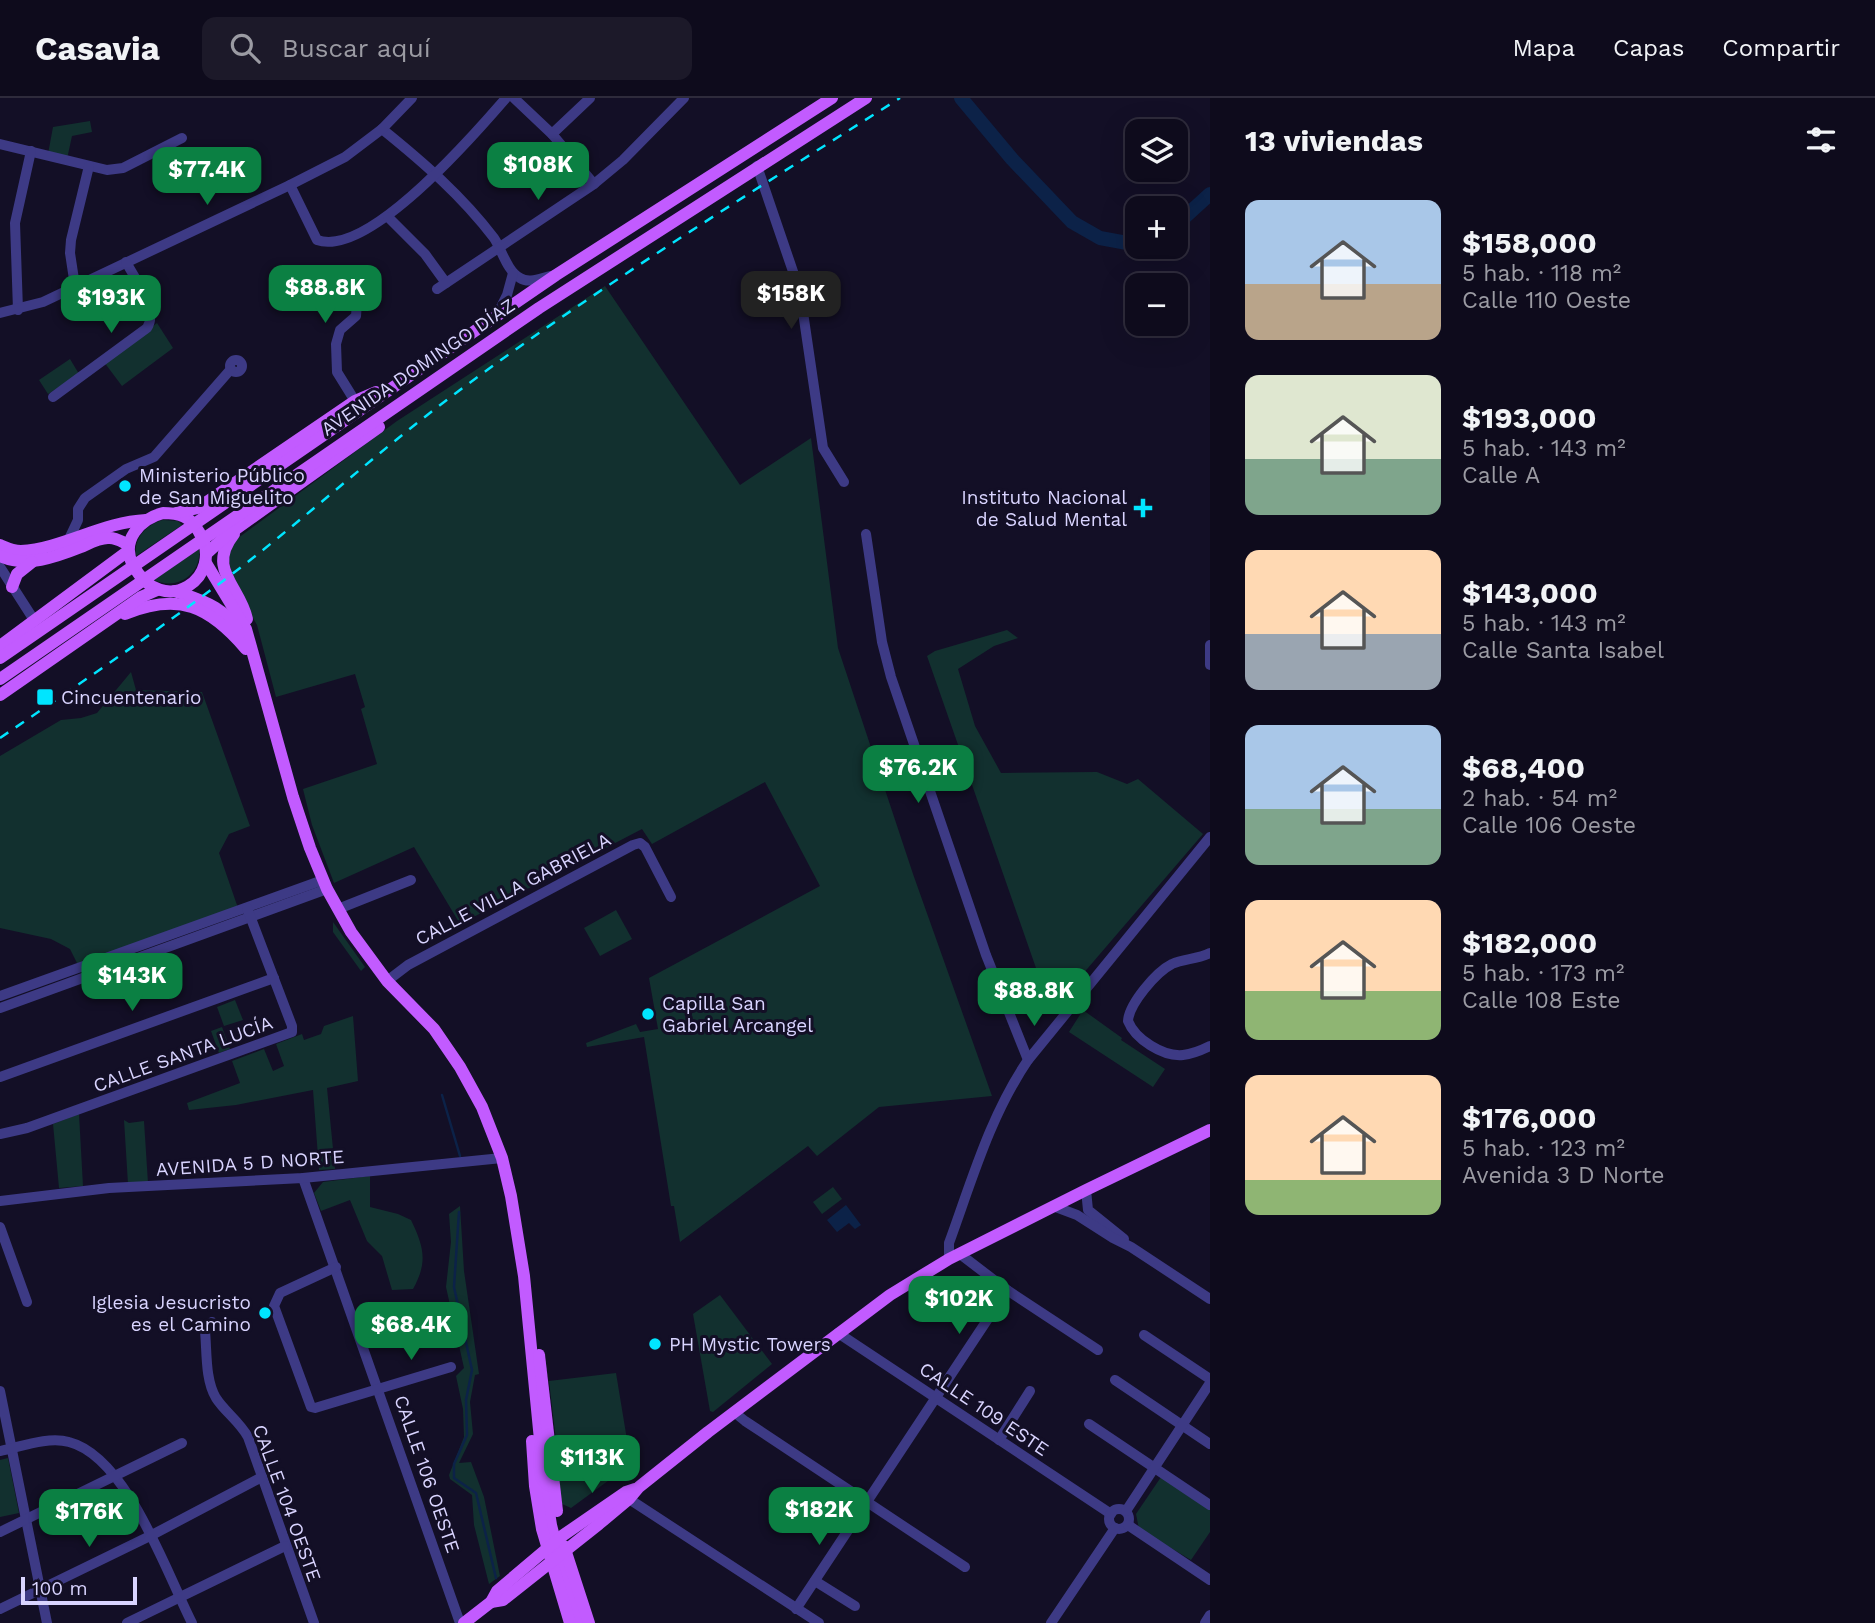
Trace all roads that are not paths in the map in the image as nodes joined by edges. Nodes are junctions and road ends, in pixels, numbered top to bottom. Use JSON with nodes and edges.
{"nodes":[{"id":1,"x":412,"y":98,"type":"edge"},
{"id":2,"x":506,"y":98,"type":"edge"},
{"id":3,"x":514,"y":98,"type":"edge"},
{"id":4,"x":590,"y":98,"type":"edge"},
{"id":5,"x":684,"y":98,"type":"edge"},
{"id":6,"x":832,"y":98,"type":"edge"},
{"id":7,"x":866,"y":98,"type":"edge"},
{"id":8,"x":382,"y":129,"type":"junction"},
{"id":9,"x":552,"y":134,"type":"junction"},
{"id":10,"x":182,"y":138,"type":"dead end"},
{"id":11,"x":0,"y":144,"type":"edge"},
{"id":12,"x":31,"y":151,"type":"junction"},
{"id":13,"x":89,"y":166,"type":"junction"},
{"id":14,"x":757,"y":166,"type":"junction"},
{"id":15,"x":434,"y":173,"type":"junction"},
{"id":16,"x":594,"y":184,"type":"junction"},
{"id":17,"x":290,"y":186,"type":"junction"},
{"id":18,"x":388,"y":217,"type":"junction"},
{"id":19,"x":499,"y":246,"type":"junction"},
{"id":20,"x":126,"y":262,"type":"junction"},
{"id":21,"x":513,"y":273,"type":"junction"},
{"id":22,"x":556,"y":275,"type":"junction"},
{"id":23,"x":278,"y":285,"type":"dead end"},
{"id":24,"x":75,"y":286,"type":"junction"},
{"id":25,"x":18,"y":310,"type":"junction"},
{"id":26,"x":0,"y":313,"type":"edge"},
{"id":27,"x":497,"y":315,"type":"junction"},
{"id":28,"x":231,"y":369,"type":"dead end"},
{"id":29,"x":449,"y":369,"type":"junction"},
{"id":30,"x":405,"y":379,"type":"junction"},
{"id":31,"x":53,"y":397,"type":"dead end"},
{"id":32,"x":355,"y":401,"type":"junction"},
{"id":33,"x":844,"y":482,"type":"dead end"},
{"id":34,"x":180,"y":514,"type":"junction"},
{"id":35,"x":78,"y":520,"type":"junction"},
{"id":36,"x":146,"y":520,"type":"junction"},
{"id":37,"x":244,"y":524,"type":"junction"},
{"id":38,"x":99,"y":534,"type":"junction"},
{"id":39,"x":866,"y":534,"type":"dead end"},
{"id":40,"x":69,"y":539,"type":"junction"},
{"id":41,"x":0,"y":545,"type":"edge"},
{"id":42,"x":129,"y":551,"type":"junction"},
{"id":43,"x":206,"y":554,"type":"junction"},
{"id":44,"x":0,"y":556,"type":"edge"},
{"id":45,"x":114,"y":561,"type":"junction"},
{"id":46,"x":32,"y":562,"type":"junction"},
{"id":47,"x":0,"y":567,"type":"edge"},
{"id":48,"x":152,"y":586,"type":"junction"},
{"id":49,"x":12,"y":587,"type":"junction"},
{"id":50,"x":174,"y":591,"type":"junction"},
{"id":51,"x":34,"y":620,"type":"junction"},
{"id":52,"x":103,"y":625,"type":"junction"},
{"id":53,"x":1210,"y":645,"type":"edge"},
{"id":54,"x":0,"y":646,"type":"edge"},
{"id":55,"x":250,"y":651,"type":"junction"},
{"id":56,"x":0,"y":658,"type":"edge"},
{"id":57,"x":1210,"y":665,"type":"edge"},
{"id":58,"x":0,"y":679,"type":"edge"},
{"id":59,"x":0,"y":695,"type":"edge"},
{"id":60,"x":1210,"y":837,"type":"edge"},
{"id":61,"x":1202,"y":846,"type":"junction"},
{"id":62,"x":1210,"y":855,"type":"edge"},
{"id":63,"x":411,"y":880,"type":"dead end"},
{"id":64,"x":325,"y":885,"type":"junction"},
{"id":65,"x":671,"y":897,"type":"dead end"},
{"id":66,"x":338,"y":909,"type":"junction"},
{"id":67,"x":249,"y":913,"type":"junction"},
{"id":68,"x":1210,"y":953,"type":"edge"},
{"id":69,"x":274,"y":978,"type":"junction"},
{"id":70,"x":387,"y":981,"type":"junction"},
{"id":71,"x":0,"y":996,"type":"edge"},
{"id":72,"x":0,"y":1008,"type":"edge"},
{"id":73,"x":1210,"y":1046,"type":"edge"},
{"id":74,"x":1028,"y":1060,"type":"junction"},
{"id":75,"x":0,"y":1077,"type":"edge"},
{"id":76,"x":1210,"y":1130,"type":"edge"},
{"id":77,"x":0,"y":1134,"type":"edge"},
{"id":78,"x":502,"y":1158,"type":"junction"},
{"id":79,"x":303,"y":1178,"type":"junction"},
{"id":80,"x":1086,"y":1189,"type":"junction"},
{"id":81,"x":0,"y":1200,"type":"edge"},
{"id":82,"x":1053,"y":1206,"type":"junction"},
{"id":83,"x":0,"y":1227,"type":"edge"},
{"id":84,"x":1131,"y":1247,"type":"junction"},
{"id":85,"x":955,"y":1256,"type":"junction"},
{"id":86,"x":336,"y":1267,"type":"junction"},
{"id":87,"x":1007,"y":1290,"type":"junction"},
{"id":88,"x":1210,"y":1299,"type":"edge"},
{"id":89,"x":27,"y":1302,"type":"dead end"},
{"id":90,"x":527,"y":1311,"type":"junction"},
{"id":91,"x":212,"y":1322,"type":"dead end"},
{"id":92,"x":838,"y":1333,"type":"junction"},
{"id":93,"x":1143,"y":1335,"type":"dead end"},
{"id":94,"x":1098,"y":1350,"type":"dead end"},
{"id":95,"x":451,"y":1367,"type":"dead end"},
{"id":96,"x":1115,"y":1380,"type":"dead end"},
{"id":97,"x":1210,"y":1381,"type":"edge"},
{"id":98,"x":379,"y":1388,"type":"junction"},
{"id":99,"x":0,"y":1391,"type":"edge"},
{"id":100,"x":1030,"y":1391,"type":"dead end"},
{"id":101,"x":937,"y":1398,"type":"junction"},
{"id":102,"x":734,"y":1412,"type":"junction"},
{"id":103,"x":1089,"y":1424,"type":"dead end"},
{"id":104,"x":1182,"y":1425,"type":"junction"},
{"id":105,"x":999,"y":1440,"type":"junction"},
{"id":106,"x":182,"y":1443,"type":"dead end"},
{"id":107,"x":1210,"y":1444,"type":"edge"},
{"id":108,"x":12,"y":1449,"type":"junction"},
{"id":109,"x":0,"y":1451,"type":"edge"},
{"id":110,"x":1154,"y":1468,"type":"junction"},
{"id":111,"x":115,"y":1475,"type":"junction"},
{"id":112,"x":262,"y":1477,"type":"junction"},
{"id":113,"x":639,"y":1487,"type":"junction"},
{"id":114,"x":629,"y":1499,"type":"junction"},
{"id":115,"x":867,"y":1502,"type":"junction"},
{"id":116,"x":1210,"y":1505,"type":"edge"},
{"id":117,"x":1126,"y":1511,"type":"junction"},
{"id":118,"x":1111,"y":1514,"type":"junction"},
{"id":119,"x":27,"y":1520,"type":"junction"},
{"id":120,"x":1128,"y":1525,"type":"junction"},
{"id":121,"x":1115,"y":1528,"type":"junction"},
{"id":122,"x":0,"y":1532,"type":"edge"},
{"id":123,"x":150,"y":1536,"type":"junction"},
{"id":124,"x":562,"y":1536,"type":"junction"},
{"id":125,"x":285,"y":1546,"type":"junction"},
{"id":126,"x":547,"y":1549,"type":"junction"},
{"id":127,"x":565,"y":1550,"type":"junction"},
{"id":128,"x":551,"y":1562,"type":"junction"},
{"id":129,"x":965,"y":1567,"type":"dead end"},
{"id":130,"x":1210,"y":1580,"type":"edge"},
{"id":131,"x":815,"y":1581,"type":"junction"},
{"id":132,"x":522,"y":1585,"type":"junction"},
{"id":133,"x":40,"y":1588,"type":"junction"},
{"id":134,"x":559,"y":1589,"type":"junction"},
{"id":135,"x":179,"y":1598,"type":"junction"},
{"id":136,"x":491,"y":1602,"type":"junction"},
{"id":137,"x":855,"y":1605,"type":"dead end"},
{"id":138,"x":0,"y":1608,"type":"edge"},
{"id":139,"x":796,"y":1609,"type":"junction"},
{"id":140,"x":1210,"y":1615,"type":"edge"},
{"id":141,"x":47,"y":1623,"type":"edge"},
{"id":142,"x":127,"y":1623,"type":"edge"},
{"id":143,"x":192,"y":1623,"type":"edge"},
{"id":144,"x":314,"y":1623,"type":"edge"},
{"id":145,"x":462,"y":1623,"type":"edge"},
{"id":146,"x":569,"y":1623,"type":"edge"},
{"id":147,"x":580,"y":1623,"type":"edge"},
{"id":148,"x":589,"y":1623,"type":"edge"},
{"id":149,"x":818,"y":1623,"type":"edge"},
{"id":150,"x":1051,"y":1623,"type":"edge"},
{"id":151,"x":1205,"y":1623,"type":"edge"}],
"edges":[{"from":1,"to":8,"type":"street"},
{"from":2,"to":15,"type":"street"},
{"from":3,"to":9,"type":"street"},
{"from":4,"to":9,"type":"street"},
{"from":5,"to":16,"type":"street"},
{"from":6,"to":22,"type":"main road","name":"AVENIDA DOMINGO DÍAZ"},
{"from":7,"to":14,"type":"main road","name":"AVENIDA DOMINGO DÍAZ"},
{"from":8,"to":15,"type":"street"},
{"from":8,"to":17,"type":"street"},
{"from":9,"to":16,"type":"street"},
{"from":10,"to":13,"type":"street"},
{"from":11,"to":12,"type":"street"},
{"from":12,"to":13,"type":"street"},
{"from":12,"to":25,"type":"street"},
{"from":13,"to":24,"type":"street"},
{"from":14,"to":29,"type":"main road","name":"AVENIDA DOMINGO DÍAZ"},
{"from":14,"to":33,"type":"street"},
{"from":15,"to":18,"type":"street"},
{"from":15,"to":19,"type":"street"},
{"from":16,"to":19,"type":"street"},
{"from":17,"to":18,"type":"street"},
{"from":17,"to":20,"type":"street"},
{"from":18,"to":19,"type":"street"},
{"from":19,"to":21,"type":"street"},
{"from":20,"to":24,"type":"street"},
{"from":20,"to":31,"type":"street"},
{"from":21,"to":22,"type":"street"},
{"from":21,"to":27,"type":"street"},
{"from":22,"to":27,"type":"main road","name":"AVENIDA DOMINGO DÍAZ"},
{"from":23,"to":32,"type":"street"},
{"from":24,"to":25,"type":"street"},
{"from":25,"to":26,"type":"street"},
{"from":27,"to":30,"type":"main road","name":"AVENIDA DOMINGO DÍAZ"},
{"from":28,"to":35,"type":"street"},
{"from":29,"to":37,"type":"main road"},
{"from":29,"to":58,"type":"main road","name":"AVENIDA DOMINGO DÍAZ"},
{"from":30,"to":32,"type":"main road"},
{"from":30,"to":56,"type":"main road","name":"AVENIDA DOMINGO DÍAZ"},
{"from":32,"to":34,"type":"main road"},
{"from":34,"to":36,"type":"main road"},
{"from":34,"to":43,"type":"main road"},
{"from":35,"to":38,"type":"street"},
{"from":35,"to":40,"type":"street"},
{"from":36,"to":38,"type":"main road"},
{"from":36,"to":42,"type":"main road"},
{"from":37,"to":43,"type":"main road"},
{"from":37,"to":55,"type":"main road"},
{"from":38,"to":40,"type":"main road"},
{"from":38,"to":42,"type":"main road"},
{"from":38,"to":45,"type":"main road"},
{"from":38,"to":46,"type":"main road"},
{"from":39,"to":74,"type":"street"},
{"from":40,"to":41,"type":"main road"},
{"from":42,"to":45,"type":"main road"},
{"from":42,"to":48,"type":"main road"},
{"from":43,"to":50,"type":"main road"},
{"from":43,"to":55,"type":"main road"},
{"from":44,"to":46,"type":"main road"},
{"from":45,"to":51,"type":"main road"},
{"from":46,"to":49,"type":"main road"},
{"from":47,"to":49,"type":"street"},
{"from":48,"to":50,"type":"main road"},
{"from":48,"to":52,"type":"main road"},
{"from":49,"to":51,"type":"street"},
{"from":50,"to":55,"type":"main road"},
{"from":51,"to":54,"type":"main road"},
{"from":52,"to":55,"type":"main road"},
{"from":52,"to":59,"type":"main road"},
{"from":53,"to":57,"type":"street"},
{"from":55,"to":64,"type":"main road"},
{"from":60,"to":61,"type":"street"},
{"from":61,"to":62,"type":"street"},
{"from":61,"to":74,"type":"street"},
{"from":63,"to":66,"type":"street"},
{"from":64,"to":66,"type":"main road"},
{"from":64,"to":67,"type":"street"},
{"from":65,"to":70,"type":"street","name":"CALLE VILLA GABRIELA"},
{"from":66,"to":70,"type":"main road"},
{"from":67,"to":69,"type":"street","name":"CALLE SANTA LUCÍA"},
{"from":67,"to":71,"type":"street"},
{"from":67,"to":72,"type":"street"},
{"from":68,"to":73,"type":"street"},
{"from":69,"to":75,"type":"street"},
{"from":69,"to":77,"type":"street","name":"CALLE SANTA LUCÍA"},
{"from":70,"to":78,"type":"main road"},
{"from":74,"to":85,"type":"street"},
{"from":76,"to":80,"type":"main road"},
{"from":78,"to":79,"type":"street","name":"AVENIDA 5 D NORTE"},
{"from":78,"to":90,"type":"main road"},
{"from":79,"to":81,"type":"street","name":"AVENIDA 5 D NORTE"},
{"from":79,"to":86,"type":"street","name":"CALLE 106 OESTE"},
{"from":80,"to":82,"type":"main road"},
{"from":80,"to":84,"type":"street"},
{"from":82,"to":84,"type":"street"},
{"from":82,"to":85,"type":"main road"},
{"from":83,"to":89,"type":"street"},
{"from":84,"to":88,"type":"street"},
{"from":85,"to":87,"type":"street"},
{"from":85,"to":92,"type":"main road"},
{"from":86,"to":98,"type":"street","name":"CALLE 106 OESTE"},
{"from":86,"to":98,"type":"street"},
{"from":87,"to":94,"type":"street"},
{"from":87,"to":101,"type":"street"},
{"from":90,"to":124,"type":"main road"},
{"from":90,"to":126,"type":"main road"},
{"from":90,"to":147,"type":"main road"},
{"from":91,"to":112,"type":"street","name":"CALLE 104 OESTE"},
{"from":92,"to":101,"type":"street","name":"CALLE 109 ESTE"},
{"from":92,"to":102,"type":"main road"},
{"from":93,"to":97,"type":"street"},
{"from":95,"to":98,"type":"street"},
{"from":96,"to":104,"type":"street"},
{"from":97,"to":104,"type":"street"},
{"from":98,"to":145,"type":"street","name":"CALLE 106 OESTE"},
{"from":99,"to":108,"type":"street"},
{"from":100,"to":105,"type":"street"},
{"from":101,"to":105,"type":"street","name":"CALLE 109 ESTE"},
{"from":101,"to":115,"type":"street"},
{"from":102,"to":113,"type":"main road"},
{"from":102,"to":115,"type":"street"},
{"from":103,"to":110,"type":"street"},
{"from":104,"to":107,"type":"street"},
{"from":104,"to":110,"type":"street"},
{"from":105,"to":118,"type":"street","name":"CALLE 109 ESTE"},
{"from":106,"to":111,"type":"street"},
{"from":108,"to":109,"type":"street"},
{"from":108,"to":111,"type":"street"},
{"from":108,"to":119,"type":"street"},
{"from":110,"to":116,"type":"street"},
{"from":110,"to":117,"type":"street"},
{"from":111,"to":119,"type":"street"},
{"from":111,"to":123,"type":"street"},
{"from":112,"to":123,"type":"street"},
{"from":112,"to":125,"type":"street","name":"CALLE 104 OESTE"},
{"from":113,"to":114,"type":"main road"},
{"from":113,"to":124,"type":"main road"},
{"from":114,"to":127,"type":"main road"},
{"from":114,"to":139,"type":"street"},
{"from":115,"to":129,"type":"street"},
{"from":115,"to":131,"type":"street"},
{"from":117,"to":118,"type":"street"},
{"from":117,"to":120,"type":"street"},
{"from":118,"to":121,"type":"street"},
{"from":119,"to":122,"type":"street"},
{"from":119,"to":133,"type":"street"},
{"from":120,"to":121,"type":"street"},
{"from":120,"to":130,"type":"street"},
{"from":121,"to":150,"type":"street"},
{"from":123,"to":133,"type":"street"},
{"from":123,"to":135,"type":"street"},
{"from":124,"to":126,"type":"main road"},
{"from":124,"to":127,"type":"main road"},
{"from":125,"to":135,"type":"street"},
{"from":125,"to":144,"type":"street","name":"CALLE 104 OESTE"},
{"from":126,"to":128,"type":"main road"},
{"from":126,"to":136,"type":"main road"},
{"from":127,"to":128,"type":"main road"},
{"from":127,"to":148,"type":"main road"},
{"from":128,"to":132,"type":"main road"},
{"from":128,"to":134,"type":"main road"},
{"from":131,"to":137,"type":"street"},
{"from":131,"to":139,"type":"street"},
{"from":132,"to":134,"type":"main road"},
{"from":132,"to":136,"type":"main road"},
{"from":133,"to":138,"type":"street"},
{"from":133,"to":141,"type":"street"},
{"from":134,"to":146,"type":"main road"},
{"from":135,"to":142,"type":"street"},
{"from":135,"to":143,"type":"street"},
{"from":136,"to":145,"type":"main road"},
{"from":139,"to":149,"type":"street"},
{"from":140,"to":151,"type":"street"}]}
